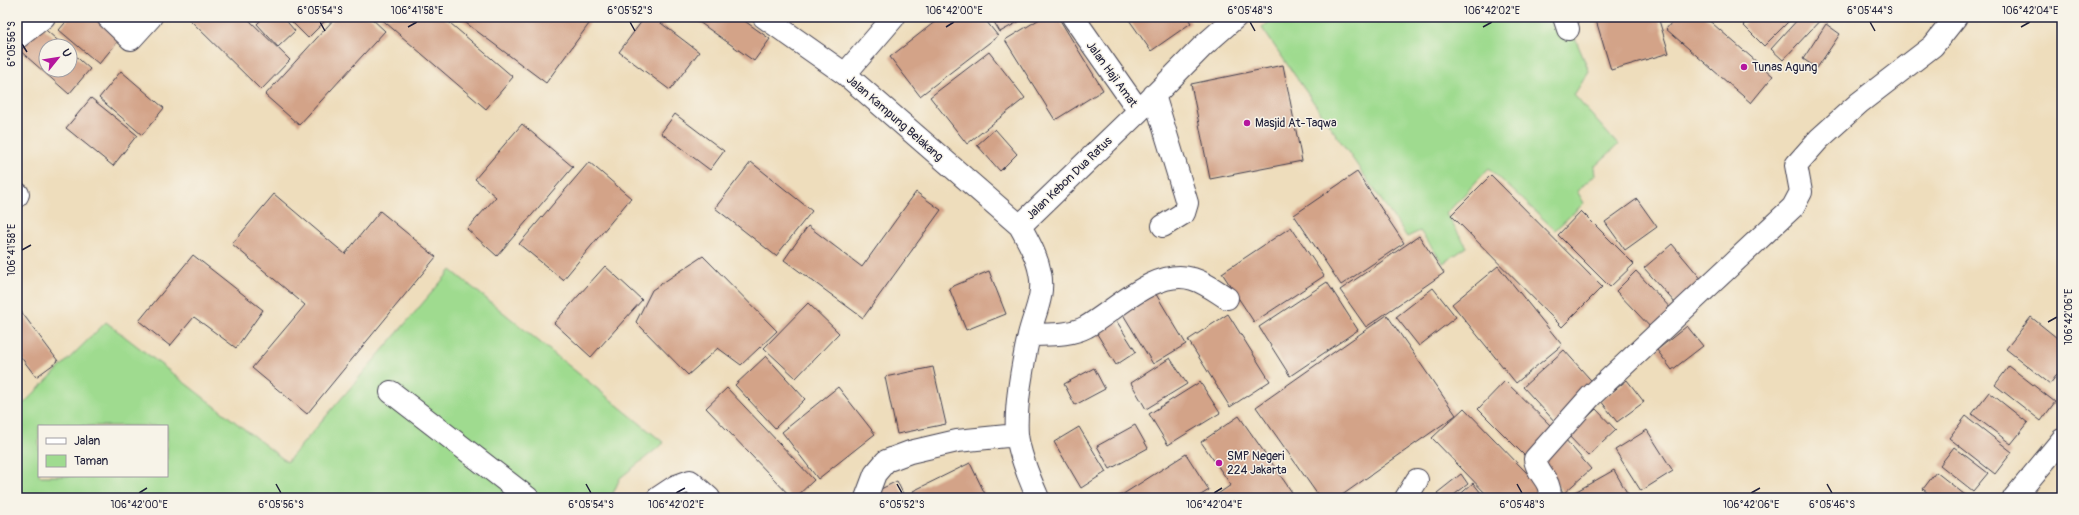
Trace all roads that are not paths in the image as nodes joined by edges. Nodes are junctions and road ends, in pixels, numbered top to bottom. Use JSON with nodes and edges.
{"nodes":[{"id":1,"x":44,"y":17,"type":"edge"},
{"id":2,"x":108,"y":17,"type":"edge"},
{"id":3,"x":151,"y":17,"type":"edge"},
{"id":4,"x":764,"y":17,"type":"edge"},
{"id":5,"x":894,"y":17,"type":"edge"},
{"id":6,"x":1072,"y":17,"type":"edge"},
{"id":7,"x":1236,"y":17,"type":"edge"},
{"id":8,"x":1956,"y":17,"type":"edge"},
{"id":9,"x":17,"y":38,"type":"edge"},
{"id":10,"x":845,"y":74,"type":"junction"},
{"id":11,"x":1154,"y":95,"type":"junction"},
{"id":12,"x":1139,"y":111,"type":"junction"},
{"id":13,"x":1020,"y":226,"type":"junction"},
{"id":14,"x":1163,"y":226,"type":"dead end"},
{"id":15,"x":1227,"y":298,"type":"dead end"},
{"id":16,"x":1029,"y":335,"type":"junction"},
{"id":17,"x":391,"y":392,"type":"dead end"},
{"id":18,"x":1017,"y":435,"type":"junction"},
{"id":19,"x":2062,"y":440,"type":"edge"},
{"id":20,"x":528,"y":498,"type":"edge"},
{"id":21,"x":658,"y":498,"type":"edge"},
{"id":22,"x":709,"y":498,"type":"edge"},
{"id":23,"x":866,"y":498,"type":"edge"},
{"id":24,"x":1038,"y":498,"type":"edge"},
{"id":25,"x":1550,"y":498,"type":"edge"},
{"id":26,"x":2014,"y":498,"type":"edge"}],
"edges":[{"from":1,"to":9,"type":"street"},
{"from":2,"to":3,"type":"street"},
{"from":4,"to":10,"type":"street","name":"Jalan Kampung Belakang"},
{"from":5,"to":10,"type":"street"},
{"from":6,"to":12,"type":"street","name":"Jalan Haji Amat"},
{"from":7,"to":11,"type":"street","name":"Jalan Kebon Dua Ratus"},
{"from":8,"to":25,"type":"street"},
{"from":10,"to":13,"type":"street","name":"Jalan Kampung Belakang"},
{"from":11,"to":12,"type":"street","name":"Jalan Kebon Dua Ratus"},
{"from":11,"to":14,"type":"street"},
{"from":12,"to":13,"type":"street","name":"Jalan Kebon Dua Ratus"},
{"from":13,"to":16,"type":"street","name":"Jalan Kebon Dua Ratus"},
{"from":15,"to":16,"type":"street"},
{"from":16,"to":18,"type":"street","name":"Jalan Kebon Dua Ratus"},
{"from":17,"to":20,"type":"street"},
{"from":18,"to":23,"type":"street"},
{"from":18,"to":24,"type":"street","name":"Jalan Kebon Dua Ratus"},
{"from":19,"to":26,"type":"street"},
{"from":21,"to":22,"type":"street"}]}
